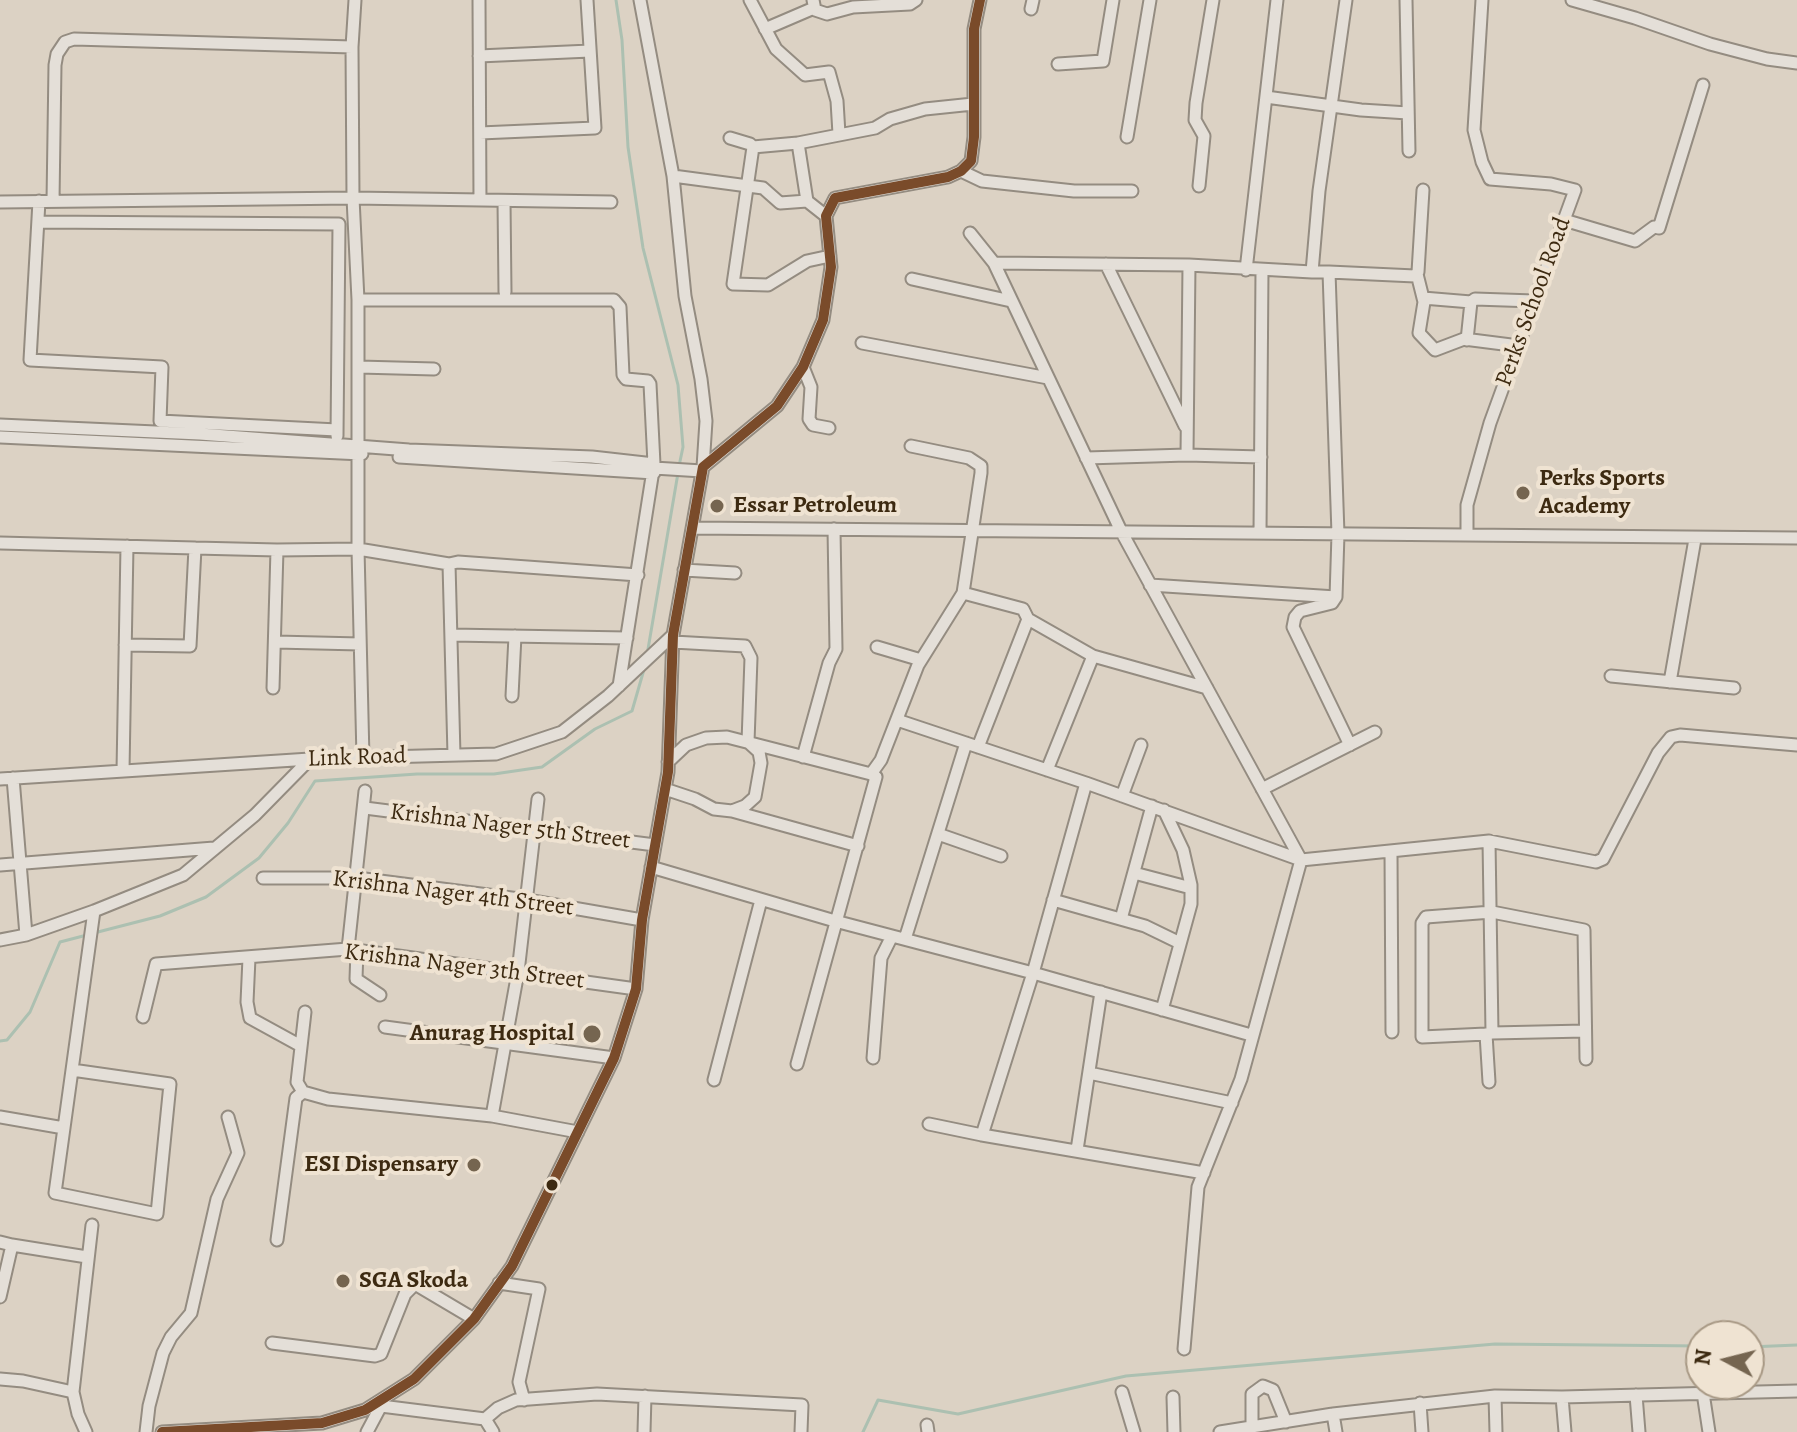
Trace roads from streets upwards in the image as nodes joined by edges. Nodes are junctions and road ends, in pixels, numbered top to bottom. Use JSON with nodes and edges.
{"nodes":[{"id":1,"x":355,"y":0,"type":"edge"},
{"id":2,"x":479,"y":0,"type":"edge"},
{"id":3,"x":587,"y":0,"type":"edge"},
{"id":4,"x":640,"y":0,"type":"edge"},
{"id":5,"x":750,"y":0,"type":"edge"},
{"id":6,"x":916,"y":0,"type":"edge"},
{"id":7,"x":980,"y":0,"type":"edge"},
{"id":8,"x":1113,"y":0,"type":"edge"},
{"id":9,"x":1150,"y":0,"type":"edge"},
{"id":10,"x":1213,"y":0,"type":"edge"},
{"id":11,"x":1277,"y":0,"type":"edge"},
{"id":12,"x":1346,"y":0,"type":"edge"},
{"id":13,"x":1406,"y":0,"type":"edge"},
{"id":14,"x":1482,"y":0,"type":"edge"},
{"id":15,"x":1572,"y":0,"type":"edge"},
{"id":16,"x":813,"y":4,"type":"edge"},
{"id":17,"x":877,"y":4,"type":"edge"},
{"id":18,"x":765,"y":29,"type":"junction"},
{"id":19,"x":352,"y":47,"type":"junction"},
{"id":20,"x":590,"y":51,"type":"junction"},
{"id":21,"x":479,"y":56,"type":"junction"},
{"id":22,"x":1797,"y":63,"type":"edge"},
{"id":23,"x":1058,"y":64,"type":"dead end"},
{"id":24,"x":1703,"y":85,"type":"dead end"},
{"id":25,"x":1266,"y":97,"type":"junction"},
{"id":26,"x":973,"y":104,"type":"junction"},
{"id":27,"x":1332,"y":106,"type":"junction"},
{"id":28,"x":1408,"y":113,"type":"junction"},
{"id":29,"x":480,"y":133,"type":"junction"},
{"id":30,"x":839,"y":134,"type":"junction"},
{"id":31,"x":1127,"y":137,"type":"dead end"},
{"id":32,"x":730,"y":138,"type":"dead end"},
{"id":33,"x":798,"y":143,"type":"junction"},
{"id":34,"x":753,"y":147,"type":"junction"},
{"id":35,"x":1409,"y":151,"type":"dead end"},
{"id":36,"x":961,"y":171,"type":"junction"},
{"id":37,"x":673,"y":176,"type":"junction"},
{"id":38,"x":747,"y":185,"type":"junction"},
{"id":39,"x":1199,"y":186,"type":"dead end"},
{"id":40,"x":1423,"y":190,"type":"dead end"},
{"id":41,"x":1132,"y":191,"type":"dead end"},
{"id":42,"x":353,"y":198,"type":"junction"},
{"id":43,"x":480,"y":200,"type":"junction"},
{"id":44,"x":39,"y":201,"type":"junction"},
{"id":45,"x":53,"y":201,"type":"junction"},
{"id":46,"x":504,"y":201,"type":"junction"},
{"id":47,"x":807,"y":201,"type":"junction"},
{"id":48,"x":0,"y":202,"type":"edge"},
{"id":49,"x":611,"y":202,"type":"dead end"},
{"id":50,"x":826,"y":216,"type":"junction"},
{"id":51,"x":1564,"y":220,"type":"junction"},
{"id":52,"x":38,"y":222,"type":"junction"},
{"id":53,"x":970,"y":233,"type":"dead end"},
{"id":54,"x":830,"y":256,"type":"junction"},
{"id":55,"x":994,"y":263,"type":"junction"},
{"id":56,"x":1106,"y":264,"type":"junction"},
{"id":57,"x":1189,"y":265,"type":"junction"},
{"id":58,"x":1246,"y":270,"type":"junction"},
{"id":59,"x":1262,"y":270,"type":"junction"},
{"id":60,"x":1312,"y":272,"type":"junction"},
{"id":61,"x":1329,"y":272,"type":"junction"},
{"id":62,"x":1417,"y":274,"type":"junction"},
{"id":63,"x":912,"y":279,"type":"dead end"},
{"id":64,"x":505,"y":292,"type":"dead end"},
{"id":65,"x":1423,"y":298,"type":"junction"},
{"id":66,"x":358,"y":300,"type":"junction"},
{"id":67,"x":1011,"y":301,"type":"junction"},
{"id":68,"x":1534,"y":301,"type":"junction"},
{"id":69,"x":1471,"y":302,"type":"junction"},
{"id":70,"x":1467,"y":340,"type":"junction"},
{"id":71,"x":862,"y":343,"type":"dead end"},
{"id":72,"x":1519,"y":346,"type":"junction"},
{"id":73,"x":359,"y":367,"type":"junction"},
{"id":74,"x":803,"y":367,"type":"junction"},
{"id":75,"x":434,"y":369,"type":"dead end"},
{"id":76,"x":1048,"y":378,"type":"junction"},
{"id":77,"x":0,"y":425,"type":"edge"},
{"id":78,"x":829,"y":428,"type":"dead end"},
{"id":79,"x":1187,"y":429,"type":"junction"},
{"id":80,"x":337,"y":430,"type":"junction"},
{"id":81,"x":0,"y":437,"type":"edge"},
{"id":82,"x":337,"y":444,"type":"junction"},
{"id":83,"x":911,"y":446,"type":"dead end"},
{"id":84,"x":358,"y":450,"type":"junction"},
{"id":85,"x":1187,"y":455,"type":"junction"},
{"id":86,"x":1261,"y":457,"type":"junction"},
{"id":87,"x":1086,"y":458,"type":"junction"},
{"id":88,"x":654,"y":468,"type":"junction"},
{"id":89,"x":703,"y":469,"type":"junction"},
{"id":90,"x":692,"y":528,"type":"junction"},
{"id":91,"x":834,"y":529,"type":"junction"},
{"id":92,"x":972,"y":530,"type":"junction"},
{"id":93,"x":1121,"y":531,"type":"junction"},
{"id":94,"x":1260,"y":533,"type":"junction"},
{"id":95,"x":1338,"y":534,"type":"junction"},
{"id":96,"x":1467,"y":535,"type":"junction"},
{"id":97,"x":1797,"y":538,"type":"edge"},
{"id":98,"x":1695,"y":539,"type":"junction"},
{"id":99,"x":0,"y":543,"type":"edge"},
{"id":100,"x":127,"y":546,"type":"junction"},
{"id":101,"x":195,"y":548,"type":"junction"},
{"id":102,"x":358,"y":549,"type":"junction"},
{"id":103,"x":277,"y":550,"type":"junction"},
{"id":104,"x":449,"y":564,"type":"junction"},
{"id":105,"x":684,"y":570,"type":"junction"},
{"id":106,"x":735,"y":573,"type":"dead end"},
{"id":107,"x":638,"y":575,"type":"junction"},
{"id":108,"x":1150,"y":585,"type":"junction"},
{"id":109,"x":963,"y":593,"type":"junction"},
{"id":110,"x":1336,"y":597,"type":"junction"},
{"id":111,"x":1028,"y":619,"type":"junction"},
{"id":112,"x":451,"y":635,"type":"junction"},
{"id":113,"x":515,"y":636,"type":"junction"},
{"id":114,"x":627,"y":638,"type":"junction"},
{"id":115,"x":669,"y":641,"type":"junction"},
{"id":116,"x":276,"y":642,"type":"junction"},
{"id":117,"x":360,"y":644,"type":"junction"},
{"id":118,"x":125,"y":645,"type":"junction"},
{"id":119,"x":877,"y":647,"type":"dead end"},
{"id":120,"x":1093,"y":656,"type":"junction"},
{"id":121,"x":921,"y":660,"type":"junction"},
{"id":122,"x":1611,"y":676,"type":"dead end"},
{"id":123,"x":1670,"y":682,"type":"junction"},
{"id":124,"x":619,"y":686,"type":"junction"},
{"id":125,"x":273,"y":688,"type":"dead end"},
{"id":126,"x":1207,"y":688,"type":"junction"},
{"id":127,"x":1734,"y":688,"type":"dead end"},
{"id":128,"x":512,"y":696,"type":"dead end"},
{"id":129,"x":897,"y":720,"type":"junction"},
{"id":130,"x":1375,"y":732,"type":"dead end"},
{"id":131,"x":748,"y":742,"type":"junction"},
{"id":132,"x":972,"y":745,"type":"junction"},
{"id":133,"x":1141,"y":745,"type":"dead end"},
{"id":134,"x":1350,"y":745,"type":"junction"},
{"id":135,"x":1797,"y":745,"type":"edge"},
{"id":136,"x":454,"y":755,"type":"junction"},
{"id":137,"x":803,"y":757,"type":"junction"},
{"id":138,"x":363,"y":758,"type":"junction"},
{"id":139,"x":310,"y":759,"type":"junction"},
{"id":140,"x":668,"y":762,"type":"junction"},
{"id":141,"x":1047,"y":770,"type":"junction"},
{"id":142,"x":123,"y":771,"type":"junction"},
{"id":143,"x":871,"y":774,"type":"junction"},
{"id":144,"x":6,"y":779,"type":"edge"},
{"id":145,"x":1086,"y":783,"type":"junction"},
{"id":146,"x":665,"y":789,"type":"junction"},
{"id":147,"x":1262,"y":789,"type":"junction"},
{"id":148,"x":365,"y":791,"type":"dead end"},
{"id":149,"x":1122,"y":796,"type":"junction"},
{"id":150,"x":538,"y":799,"type":"dead end"},
{"id":151,"x":365,"y":808,"type":"junction"},
{"id":152,"x":1158,"y":808,"type":"junction"},
{"id":153,"x":732,"y":811,"type":"junction"},
{"id":154,"x":535,"y":830,"type":"junction"},
{"id":155,"x":938,"y":834,"type":"junction"},
{"id":156,"x":1489,"y":841,"type":"junction"},
{"id":157,"x":655,"y":845,"type":"junction"},
{"id":158,"x":858,"y":846,"type":"junction"},
{"id":159,"x":215,"y":848,"type":"junction"},
{"id":160,"x":1391,"y":852,"type":"junction"},
{"id":161,"x":1001,"y":856,"type":"dead end"},
{"id":162,"x":1301,"y":860,"type":"junction"},
{"id":163,"x":20,"y":863,"type":"junction"},
{"id":164,"x":0,"y":865,"type":"edge"},
{"id":165,"x":651,"y":867,"type":"junction"},
{"id":166,"x":1134,"y":873,"type":"junction"},
{"id":167,"x":263,"y":878,"type":"dead end"},
{"id":168,"x":357,"y":878,"type":"junction"},
{"id":169,"x":1191,"y":888,"type":"junction"},
{"id":170,"x":527,"y":900,"type":"junction"},
{"id":171,"x":761,"y":900,"type":"junction"},
{"id":172,"x":1053,"y":900,"type":"junction"},
{"id":173,"x":94,"y":911,"type":"junction"},
{"id":174,"x":1492,"y":912,"type":"junction"},
{"id":175,"x":1121,"y":919,"type":"junction"},
{"id":176,"x":642,"y":920,"type":"junction"},
{"id":177,"x":835,"y":921,"type":"junction"},
{"id":178,"x":26,"y":935,"type":"junction"},
{"id":179,"x":892,"y":936,"type":"junction"},
{"id":180,"x":905,"y":939,"type":"junction"},
{"id":181,"x":0,"y":940,"type":"edge"},
{"id":182,"x":1180,"y":943,"type":"junction"},
{"id":183,"x":352,"y":950,"type":"junction"},
{"id":184,"x":249,"y":958,"type":"junction"},
{"id":185,"x":518,"y":972,"type":"junction"},
{"id":186,"x":1033,"y":973,"type":"junction"},
{"id":187,"x":636,"y":989,"type":"junction"},
{"id":188,"x":1101,"y":992,"type":"junction"},
{"id":189,"x":380,"y":995,"type":"dead end"},
{"id":190,"x":1162,"y":1010,"type":"junction"},
{"id":191,"x":305,"y":1012,"type":"dead end"},
{"id":192,"x":143,"y":1017,"type":"dead end"},
{"id":193,"x":385,"y":1027,"type":"dead end"},
{"id":194,"x":1585,"y":1031,"type":"junction"},
{"id":195,"x":1392,"y":1032,"type":"dead end"},
{"id":196,"x":1489,"y":1034,"type":"junction"},
{"id":197,"x":1251,"y":1035,"type":"junction"},
{"id":198,"x":506,"y":1043,"type":"junction"},
{"id":199,"x":301,"y":1046,"type":"junction"},
{"id":200,"x":614,"y":1058,"type":"junction"},
{"id":201,"x":873,"y":1058,"type":"dead end"},
{"id":202,"x":1586,"y":1059,"type":"dead end"},
{"id":203,"x":797,"y":1064,"type":"dead end"},
{"id":204,"x":72,"y":1070,"type":"junction"},
{"id":205,"x":1089,"y":1073,"type":"junction"},
{"id":206,"x":714,"y":1080,"type":"dead end"},
{"id":207,"x":1489,"y":1082,"type":"dead end"},
{"id":208,"x":303,"y":1092,"type":"junction"},
{"id":209,"x":1232,"y":1103,"type":"junction"},
{"id":210,"x":492,"y":1116,"type":"junction"},
{"id":211,"x":0,"y":1117,"type":"edge"},
{"id":212,"x":228,"y":1117,"type":"dead end"},
{"id":213,"x":929,"y":1124,"type":"dead end"},
{"id":214,"x":64,"y":1128,"type":"junction"},
{"id":215,"x":578,"y":1132,"type":"junction"},
{"id":216,"x":982,"y":1135,"type":"junction"},
{"id":217,"x":1077,"y":1150,"type":"junction"},
{"id":218,"x":1204,"y":1173,"type":"junction"},
{"id":219,"x":92,"y":1225,"type":"dead end"},
{"id":220,"x":277,"y":1240,"type":"dead end"},
{"id":221,"x":6,"y":1244,"type":"edge"},
{"id":222,"x":87,"y":1257,"type":"junction"},
{"id":223,"x":499,"y":1283,"type":"junction"},
{"id":224,"x":0,"y":1297,"type":"edge"},
{"id":225,"x":474,"y":1319,"type":"junction"},
{"id":226,"x":272,"y":1343,"type":"dead end"},
{"id":227,"x":1184,"y":1349,"type":"dead end"},
{"id":228,"x":0,"y":1379,"type":"edge"},
{"id":229,"x":1797,"y":1391,"type":"edge"},
{"id":230,"x":73,"y":1392,"type":"junction"},
{"id":231,"x":1122,"y":1392,"type":"dead end"},
{"id":232,"x":1765,"y":1392,"type":"edge"},
{"id":233,"x":1685,"y":1394,"type":"edge"},
{"id":234,"x":1636,"y":1395,"type":"junction"},
{"id":235,"x":645,"y":1396,"type":"junction"},
{"id":236,"x":1495,"y":1396,"type":"junction"},
{"id":237,"x":1173,"y":1397,"type":"dead end"},
{"id":238,"x":1562,"y":1397,"type":"junction"},
{"id":239,"x":524,"y":1400,"type":"junction"},
{"id":240,"x":1704,"y":1400,"type":"edge"},
{"id":241,"x":383,"y":1402,"type":"junction"},
{"id":242,"x":1420,"y":1403,"type":"junction"},
{"id":243,"x":1333,"y":1414,"type":"junction"},
{"id":244,"x":485,"y":1419,"type":"junction"},
{"id":245,"x":1286,"y":1422,"type":"junction"},
{"id":246,"x":1252,"y":1427,"type":"junction"},
{"id":247,"x":231,"y":1430,"type":"edge"},
{"id":248,"x":86,"y":1432,"type":"edge"},
{"id":249,"x":146,"y":1432,"type":"edge"},
{"id":250,"x":162,"y":1432,"type":"edge"},
{"id":251,"x":367,"y":1432,"type":"edge"},
{"id":252,"x":493,"y":1432,"type":"edge"},
{"id":253,"x":644,"y":1432,"type":"edge"},
{"id":254,"x":801,"y":1432,"type":"edge"},
{"id":255,"x":1134,"y":1432,"type":"edge"},
{"id":256,"x":1174,"y":1432,"type":"edge"},
{"id":257,"x":1220,"y":1432,"type":"edge"},
{"id":258,"x":1336,"y":1432,"type":"edge"},
{"id":259,"x":1422,"y":1432,"type":"edge"},
{"id":260,"x":1496,"y":1432,"type":"edge"},
{"id":261,"x":1565,"y":1432,"type":"edge"},
{"id":262,"x":1639,"y":1432,"type":"edge"},
{"id":263,"x":1709,"y":1432,"type":"edge"}],
"edges":[{"from":1,"to":19,"type":"street"},
{"from":2,"to":21,"type":"street"},
{"from":3,"to":20,"type":"street"},
{"from":4,"to":37,"type":"street"},
{"from":5,"to":18,"type":"street"},
{"from":6,"to":17,"type":"street"},
{"from":7,"to":26,"type":"street"},
{"from":8,"to":23,"type":"street"},
{"from":9,"to":31,"type":"street"},
{"from":10,"to":39,"type":"street"},
{"from":11,"to":25,"type":"street"},
{"from":12,"to":27,"type":"street"},
{"from":13,"to":28,"type":"street"},
{"from":14,"to":51,"type":"street","name":"Perks School Road"},
{"from":15,"to":22,"type":"street"},
{"from":16,"to":17,"type":"street"},
{"from":16,"to":18,"type":"street"},
{"from":18,"to":30,"type":"street"},
{"from":19,"to":42,"type":"street"},
{"from":19,"to":45,"type":"street"},
{"from":20,"to":21,"type":"street"},
{"from":20,"to":29,"type":"street"},
{"from":21,"to":29,"type":"street"},
{"from":24,"to":51,"type":"street"},
{"from":25,"to":27,"type":"street"},
{"from":25,"to":58,"type":"street"},
{"from":26,"to":30,"type":"street"},
{"from":26,"to":36,"type":"street"},
{"from":27,"to":28,"type":"street"},
{"from":27,"to":60,"type":"street"},
{"from":28,"to":35,"type":"street"},
{"from":29,"to":43,"type":"street"},
{"from":30,"to":33,"type":"street"},
{"from":32,"to":34,"type":"street"},
{"from":33,"to":34,"type":"street"},
{"from":33,"to":47,"type":"street"},
{"from":34,"to":38,"type":"street"},
{"from":36,"to":41,"type":"street"},
{"from":36,"to":50,"type":"street"},
{"from":37,"to":38,"type":"street"},
{"from":37,"to":89,"type":"street"},
{"from":38,"to":47,"type":"street"},
{"from":38,"to":54,"type":"street"},
{"from":40,"to":62,"type":"street"},
{"from":42,"to":43,"type":"street"},
{"from":42,"to":45,"type":"street"},
{"from":42,"to":66,"type":"street"},
{"from":43,"to":46,"type":"street"},
{"from":44,"to":45,"type":"street"},
{"from":44,"to":48,"type":"street"},
{"from":44,"to":52,"type":"street"},
{"from":46,"to":49,"type":"street"},
{"from":46,"to":64,"type":"street"},
{"from":47,"to":50,"type":"street"},
{"from":50,"to":54,"type":"street"},
{"from":51,"to":68,"type":"street","name":"Perks School Road"},
{"from":52,"to":80,"type":"street"},
{"from":52,"to":80,"type":"street"},
{"from":53,"to":55,"type":"street"},
{"from":54,"to":74,"type":"street"},
{"from":55,"to":56,"type":"street"},
{"from":55,"to":67,"type":"street"},
{"from":56,"to":57,"type":"street"},
{"from":56,"to":79,"type":"street"},
{"from":57,"to":58,"type":"street"},
{"from":57,"to":79,"type":"street"},
{"from":58,"to":59,"type":"street"},
{"from":59,"to":60,"type":"street"},
{"from":59,"to":86,"type":"street"},
{"from":60,"to":61,"type":"street"},
{"from":61,"to":62,"type":"street"},
{"from":61,"to":95,"type":"street"},
{"from":62,"to":65,"type":"street"},
{"from":63,"to":67,"type":"street"},
{"from":65,"to":69,"type":"street"},
{"from":65,"to":70,"type":"street"},
{"from":66,"to":73,"type":"street"},
{"from":66,"to":88,"type":"street"},
{"from":67,"to":76,"type":"street"},
{"from":68,"to":69,"type":"street"},
{"from":68,"to":72,"type":"street","name":"Perks School Road"},
{"from":69,"to":70,"type":"street"},
{"from":70,"to":72,"type":"street"},
{"from":71,"to":76,"type":"street"},
{"from":72,"to":96,"type":"street","name":"Perks School Road"},
{"from":73,"to":75,"type":"street"},
{"from":73,"to":84,"type":"street"},
{"from":74,"to":78,"type":"street"},
{"from":74,"to":89,"type":"street"},
{"from":76,"to":87,"type":"street"},
{"from":77,"to":82,"type":"street"},
{"from":79,"to":85,"type":"street"},
{"from":80,"to":82,"type":"street"},
{"from":81,"to":84,"type":"street"},
{"from":82,"to":84,"type":"street"},
{"from":83,"to":92,"type":"street"},
{"from":84,"to":88,"type":"street"},
{"from":84,"to":102,"type":"street"},
{"from":85,"to":86,"type":"street"},
{"from":85,"to":87,"type":"street"},
{"from":86,"to":94,"type":"street"},
{"from":87,"to":93,"type":"street"},
{"from":88,"to":89,"type":"street"},
{"from":88,"to":107,"type":"street"},
{"from":89,"to":90,"type":"street"},
{"from":90,"to":91,"type":"street"},
{"from":90,"to":105,"type":"street"},
{"from":91,"to":92,"type":"street"},
{"from":91,"to":137,"type":"street"},
{"from":92,"to":93,"type":"street"},
{"from":92,"to":109,"type":"street"},
{"from":93,"to":94,"type":"street"},
{"from":93,"to":108,"type":"street"},
{"from":94,"to":95,"type":"street"},
{"from":95,"to":96,"type":"street"},
{"from":95,"to":110,"type":"street"},
{"from":96,"to":98,"type":"street"},
{"from":97,"to":98,"type":"street"},
{"from":98,"to":123,"type":"street"},
{"from":99,"to":100,"type":"street"},
{"from":100,"to":101,"type":"street"},
{"from":100,"to":118,"type":"street"},
{"from":101,"to":103,"type":"street"},
{"from":101,"to":118,"type":"street"},
{"from":102,"to":103,"type":"street"},
{"from":102,"to":104,"type":"street"},
{"from":102,"to":117,"type":"street"},
{"from":103,"to":116,"type":"street"},
{"from":104,"to":107,"type":"street"},
{"from":104,"to":112,"type":"street"},
{"from":105,"to":106,"type":"street"},
{"from":105,"to":115,"type":"street"},
{"from":107,"to":114,"type":"street"},
{"from":108,"to":110,"type":"street"},
{"from":108,"to":126,"type":"street"},
{"from":109,"to":111,"type":"street"},
{"from":109,"to":121,"type":"street"},
{"from":110,"to":134,"type":"street"},
{"from":111,"to":120,"type":"street"},
{"from":111,"to":132,"type":"street"},
{"from":112,"to":113,"type":"street"},
{"from":112,"to":136,"type":"street"},
{"from":113,"to":114,"type":"street"},
{"from":113,"to":128,"type":"street"},
{"from":114,"to":124,"type":"street"},
{"from":115,"to":124,"type":"street","name":"Link Road"},
{"from":115,"to":131,"type":"street"},
{"from":115,"to":140,"type":"street"},
{"from":116,"to":117,"type":"street"},
{"from":116,"to":125,"type":"street"},
{"from":117,"to":138,"type":"street"},
{"from":118,"to":142,"type":"street"},
{"from":119,"to":121,"type":"street"},
{"from":120,"to":126,"type":"street"},
{"from":120,"to":141,"type":"street"},
{"from":121,"to":129,"type":"street"},
{"from":122,"to":123,"type":"street"},
{"from":123,"to":127,"type":"street"},
{"from":124,"to":136,"type":"street","name":"Link Road"},
{"from":126,"to":147,"type":"street"},
{"from":129,"to":132,"type":"street"},
{"from":129,"to":143,"type":"street"},
{"from":130,"to":134,"type":"street"},
{"from":131,"to":137,"type":"street"},
{"from":131,"to":140,"type":"street"},
{"from":131,"to":153,"type":"street"},
{"from":132,"to":141,"type":"street"},
{"from":132,"to":155,"type":"street"},
{"from":133,"to":149,"type":"street"},
{"from":134,"to":147,"type":"street"},
{"from":135,"to":156,"type":"street"},
{"from":136,"to":138,"type":"street","name":"Link Road"},
{"from":137,"to":143,"type":"street"},
{"from":138,"to":139,"type":"street","name":"Link Road"},
{"from":139,"to":142,"type":"street","name":"Link Road"},
{"from":139,"to":159,"type":"street"},
{"from":140,"to":146,"type":"street"},
{"from":141,"to":145,"type":"street"},
{"from":142,"to":144,"type":"street","name":"Link Road"},
{"from":143,"to":158,"type":"street"},
{"from":144,"to":163,"type":"street"},
{"from":145,"to":149,"type":"street"},
{"from":145,"to":172,"type":"street"},
{"from":146,"to":153,"type":"street"},
{"from":146,"to":157,"type":"street"},
{"from":147,"to":162,"type":"street"},
{"from":148,"to":151,"type":"street"},
{"from":149,"to":152,"type":"street"},
{"from":150,"to":154,"type":"street"},
{"from":151,"to":154,"type":"street","name":"Krishna Nager 5th Street"},
{"from":151,"to":168,"type":"street"},
{"from":152,"to":162,"type":"street"},
{"from":152,"to":166,"type":"street"},
{"from":152,"to":169,"type":"street"},
{"from":153,"to":158,"type":"street"},
{"from":154,"to":157,"type":"street","name":"Krishna Nager 5th Street"},
{"from":154,"to":170,"type":"street"},
{"from":155,"to":161,"type":"street"},
{"from":155,"to":180,"type":"street"},
{"from":156,"to":160,"type":"street"},
{"from":156,"to":174,"type":"street"},
{"from":157,"to":165,"type":"street"},
{"from":158,"to":177,"type":"street"},
{"from":159,"to":163,"type":"street"},
{"from":159,"to":173,"type":"street"},
{"from":160,"to":162,"type":"street"},
{"from":160,"to":195,"type":"street"},
{"from":162,"to":197,"type":"street"},
{"from":163,"to":164,"type":"street"},
{"from":163,"to":178,"type":"street"},
{"from":165,"to":171,"type":"street"},
{"from":165,"to":176,"type":"street"},
{"from":166,"to":169,"type":"street"},
{"from":166,"to":175,"type":"street"},
{"from":167,"to":168,"type":"street","name":"Krishna Nager 4th Street"},
{"from":168,"to":170,"type":"street","name":"Krishna Nager 4th Street"},
{"from":168,"to":183,"type":"street"},
{"from":169,"to":182,"type":"street"},
{"from":170,"to":176,"type":"street","name":"Krishna Nager 4th Street"},
{"from":170,"to":185,"type":"street"},
{"from":171,"to":177,"type":"street"},
{"from":171,"to":206,"type":"street"},
{"from":172,"to":175,"type":"street"},
{"from":172,"to":186,"type":"street"},
{"from":173,"to":178,"type":"street"},
{"from":173,"to":204,"type":"street"},
{"from":174,"to":194,"type":"street"},
{"from":174,"to":196,"type":"street"},
{"from":174,"to":196,"type":"street"},
{"from":175,"to":182,"type":"street"},
{"from":176,"to":187,"type":"street"},
{"from":177,"to":179,"type":"street"},
{"from":177,"to":203,"type":"street"},
{"from":178,"to":181,"type":"street"},
{"from":179,"to":180,"type":"street"},
{"from":179,"to":201,"type":"street"},
{"from":180,"to":186,"type":"street"},
{"from":182,"to":190,"type":"street"},
{"from":183,"to":184,"type":"street","name":"Krishna Nager 3th Street"},
{"from":183,"to":185,"type":"street","name":"Krishna Nager 3th Street"},
{"from":183,"to":189,"type":"street"},
{"from":184,"to":192,"type":"street","name":"Krishna Nager 3th Street"},
{"from":184,"to":199,"type":"street"},
{"from":185,"to":187,"type":"street","name":"Krishna Nager 3th Street"},
{"from":185,"to":198,"type":"street"},
{"from":186,"to":188,"type":"street"},
{"from":186,"to":216,"type":"street"},
{"from":187,"to":200,"type":"street"},
{"from":188,"to":190,"type":"street"},
{"from":188,"to":205,"type":"street"},
{"from":190,"to":197,"type":"street"},
{"from":191,"to":199,"type":"street"},
{"from":193,"to":198,"type":"street"},
{"from":194,"to":196,"type":"street"},
{"from":194,"to":202,"type":"street"},
{"from":196,"to":207,"type":"street"},
{"from":197,"to":209,"type":"street"},
{"from":198,"to":200,"type":"street"},
{"from":198,"to":210,"type":"street"},
{"from":199,"to":208,"type":"street"},
{"from":200,"to":215,"type":"street"},
{"from":204,"to":214,"type":"street"},
{"from":204,"to":214,"type":"street"},
{"from":205,"to":209,"type":"street"},
{"from":205,"to":217,"type":"street"},
{"from":208,"to":210,"type":"street"},
{"from":208,"to":220,"type":"street"},
{"from":209,"to":218,"type":"street"},
{"from":210,"to":215,"type":"street"},
{"from":211,"to":214,"type":"street"},
{"from":212,"to":249,"type":"street"},
{"from":213,"to":216,"type":"street"},
{"from":215,"to":223,"type":"street"},
{"from":216,"to":217,"type":"street"},
{"from":217,"to":218,"type":"street"},
{"from":218,"to":227,"type":"street"},
{"from":219,"to":222,"type":"street"},
{"from":221,"to":222,"type":"street"},
{"from":221,"to":224,"type":"street"},
{"from":222,"to":230,"type":"street"},
{"from":223,"to":225,"type":"street"},
{"from":223,"to":239,"type":"street"},
{"from":225,"to":226,"type":"street"},
{"from":225,"to":241,"type":"street"},
{"from":228,"to":230,"type":"street"},
{"from":229,"to":232,"type":"street"},
{"from":230,"to":248,"type":"street"},
{"from":231,"to":255,"type":"street"},
{"from":233,"to":234,"type":"street"},
{"from":234,"to":238,"type":"street"},
{"from":234,"to":262,"type":"street"},
{"from":235,"to":239,"type":"street"},
{"from":235,"to":253,"type":"street"},
{"from":235,"to":254,"type":"street"},
{"from":236,"to":238,"type":"street"},
{"from":236,"to":242,"type":"street"},
{"from":236,"to":260,"type":"street"},
{"from":237,"to":256,"type":"street"},
{"from":238,"to":261,"type":"street"},
{"from":239,"to":244,"type":"street"},
{"from":240,"to":263,"type":"street"},
{"from":241,"to":244,"type":"street"},
{"from":241,"to":247,"type":"street"},
{"from":241,"to":251,"type":"street"},
{"from":242,"to":243,"type":"street"},
{"from":242,"to":259,"type":"street"},
{"from":243,"to":245,"type":"street"},
{"from":243,"to":258,"type":"street"},
{"from":244,"to":252,"type":"street"},
{"from":245,"to":246,"type":"street"},
{"from":245,"to":246,"type":"street"},
{"from":246,"to":257,"type":"street"},
{"from":247,"to":250,"type":"street"}]}
